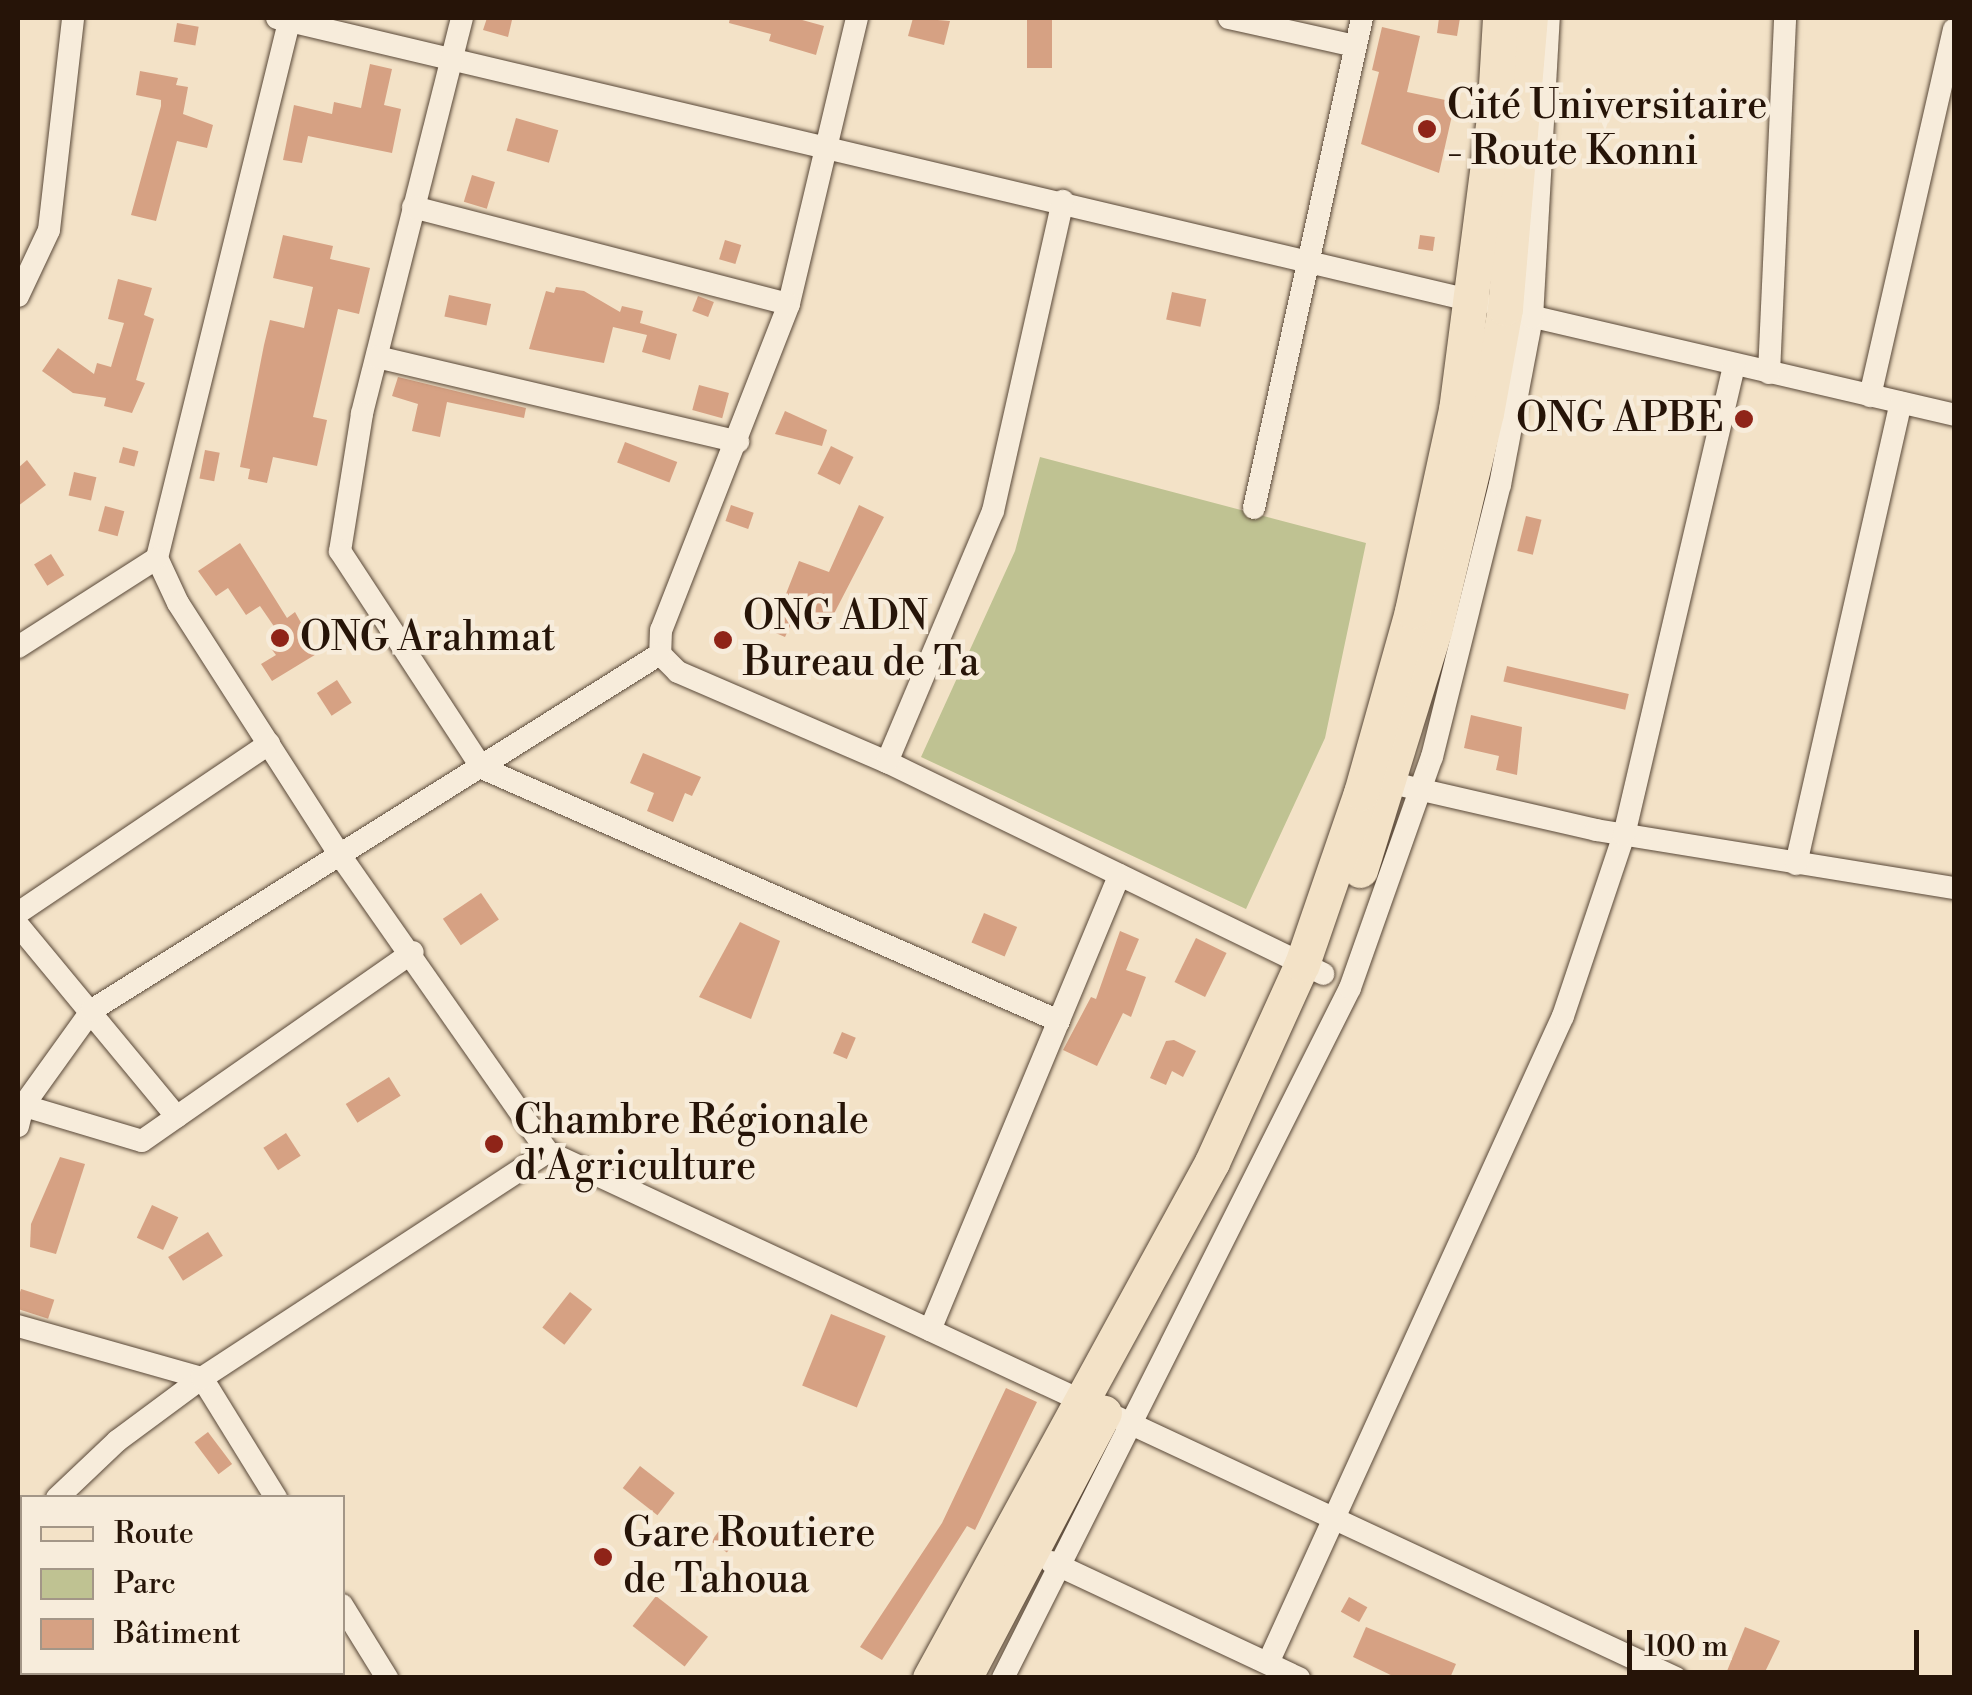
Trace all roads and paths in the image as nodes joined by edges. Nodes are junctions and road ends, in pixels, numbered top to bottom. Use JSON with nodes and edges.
{"nodes":[{"id":1,"x":72,"y":18,"type":"edge"},
{"id":2,"x":462,"y":18,"type":"edge"},
{"id":3,"x":857,"y":18,"type":"edge"},
{"id":4,"x":1229,"y":18,"type":"edge"},
{"id":5,"x":1362,"y":18,"type":"edge"},
{"id":6,"x":1500,"y":18,"type":"edge"},
{"id":7,"x":1530,"y":18,"type":"edge"},
{"id":8,"x":1549,"y":18,"type":"edge"},
{"id":9,"x":1785,"y":18,"type":"edge"},
{"id":10,"x":284,"y":19,"type":"edge"},
{"id":11,"x":1954,"y":30,"type":"edge"},
{"id":12,"x":1355,"y":46,"type":"junction"},
{"id":13,"x":452,"y":60,"type":"junction"},
{"id":14,"x":827,"y":144,"type":"junction"},
{"id":15,"x":1063,"y":201,"type":"junction"},
{"id":16,"x":414,"y":206,"type":"junction"},
{"id":17,"x":1306,"y":258,"type":"junction"},
{"id":18,"x":18,"y":296,"type":"edge"},
{"id":19,"x":789,"y":304,"type":"junction"},
{"id":20,"x":1502,"y":309,"type":"junction"},
{"id":21,"x":377,"y":357,"type":"junction"},
{"id":22,"x":1734,"y":364,"type":"junction"},
{"id":23,"x":1769,"y":372,"type":"junction"},
{"id":24,"x":1870,"y":396,"type":"junction"},
{"id":25,"x":1901,"y":403,"type":"junction"},
{"id":26,"x":1954,"y":415,"type":"edge"},
{"id":27,"x":738,"y":442,"type":"junction"},
{"id":28,"x":1254,"y":508,"type":"dead end"},
{"id":29,"x":157,"y":558,"type":"junction"},
{"id":30,"x":18,"y":647,"type":"edge"},
{"id":31,"x":660,"y":654,"type":"junction"},
{"id":32,"x":269,"y":744,"type":"junction"},
{"id":33,"x":887,"y":762,"type":"junction"},
{"id":34,"x":482,"y":768,"type":"junction"},
{"id":35,"x":1392,"y":784,"type":"junction"},
{"id":36,"x":1624,"y":835,"type":"junction"},
{"id":37,"x":342,"y":858,"type":"junction"},
{"id":38,"x":1796,"y":864,"type":"junction"},
{"id":39,"x":1120,"y":875,"type":"junction"},
{"id":40,"x":1954,"y":888,"type":"edge"},
{"id":41,"x":18,"y":913,"type":"edge"},
{"id":42,"x":18,"y":926,"type":"edge"},
{"id":43,"x":413,"y":952,"type":"junction"},
{"id":44,"x":1312,"y":969,"type":"junction"},
{"id":45,"x":92,"y":1010,"type":"junction"},
{"id":46,"x":1059,"y":1021,"type":"junction"},
{"id":47,"x":20,"y":1112,"type":"edge"},
{"id":48,"x":178,"y":1117,"type":"junction"},
{"id":49,"x":548,"y":1152,"type":"junction"},
{"id":50,"x":18,"y":1326,"type":"edge"},
{"id":51,"x":930,"y":1330,"type":"junction"},
{"id":52,"x":202,"y":1378,"type":"junction"},
{"id":53,"x":1107,"y":1413,"type":"junction"},
{"id":54,"x":60,"y":1495,"type":"edge"},
{"id":55,"x":274,"y":1495,"type":"edge"},
{"id":56,"x":1331,"y":1517,"type":"junction"},
{"id":57,"x":1034,"y":1554,"type":"junction"},
{"id":58,"x":345,"y":1610,"type":"edge"},
{"id":59,"x":1268,"y":1663,"type":"junction"},
{"id":60,"x":387,"y":1678,"type":"edge"},
{"id":61,"x":930,"y":1678,"type":"edge"},
{"id":62,"x":964,"y":1678,"type":"edge"},
{"id":63,"x":1003,"y":1678,"type":"edge"},
{"id":64,"x":1299,"y":1678,"type":"edge"},
{"id":65,"x":1676,"y":1678,"type":"edge"}],
"edges":[{"from":1,"to":18,"type":"street"},
{"from":2,"to":13,"type":"street"},
{"from":3,"to":14,"type":"street"},
{"from":4,"to":12,"type":"street"},
{"from":5,"to":12,"type":"street"},
{"from":6,"to":20,"type":"main road"},
{"from":7,"to":20,"type":"main road"},
{"from":8,"to":20,"type":"street"},
{"from":9,"to":23,"type":"street"},
{"from":10,"to":13,"type":"street"},
{"from":10,"to":29,"type":"street"},
{"from":11,"to":24,"type":"street"},
{"from":12,"to":17,"type":"street"},
{"from":13,"to":14,"type":"street"},
{"from":13,"to":16,"type":"street"},
{"from":14,"to":15,"type":"street"},
{"from":14,"to":19,"type":"street"},
{"from":15,"to":17,"type":"street"},
{"from":15,"to":33,"type":"street"},
{"from":16,"to":19,"type":"street"},
{"from":16,"to":21,"type":"street"},
{"from":17,"to":20,"type":"street"},
{"from":17,"to":28,"type":"street"},
{"from":19,"to":27,"type":"street"},
{"from":20,"to":22,"type":"street"},
{"from":20,"to":35,"type":"main road"},
{"from":20,"to":35,"type":"street"},
{"from":21,"to":27,"type":"street"},
{"from":21,"to":34,"type":"street"},
{"from":22,"to":23,"type":"street"},
{"from":22,"to":36,"type":"street"},
{"from":23,"to":24,"type":"street"},
{"from":24,"to":25,"type":"street"},
{"from":25,"to":26,"type":"street"},
{"from":25,"to":38,"type":"street"},
{"from":27,"to":31,"type":"street"},
{"from":29,"to":30,"type":"street"},
{"from":29,"to":32,"type":"street"},
{"from":31,"to":33,"type":"street"},
{"from":31,"to":34,"type":"street"},
{"from":32,"to":37,"type":"street"},
{"from":32,"to":41,"type":"street"},
{"from":33,"to":39,"type":"street"},
{"from":34,"to":37,"type":"street"},
{"from":34,"to":46,"type":"street"},
{"from":35,"to":36,"type":"street"},
{"from":35,"to":44,"type":"main road"},
{"from":35,"to":53,"type":"street"},
{"from":36,"to":38,"type":"street"},
{"from":36,"to":56,"type":"street"},
{"from":37,"to":43,"type":"street"},
{"from":37,"to":45,"type":"street"},
{"from":38,"to":40,"type":"street"},
{"from":39,"to":44,"type":"street"},
{"from":39,"to":46,"type":"street"},
{"from":42,"to":45,"type":"street"},
{"from":43,"to":48,"type":"street"},
{"from":43,"to":49,"type":"street"},
{"from":44,"to":53,"type":"main road"},
{"from":45,"to":47,"type":"street"},
{"from":45,"to":48,"type":"street"},
{"from":46,"to":51,"type":"street"},
{"from":47,"to":48,"type":"street"},
{"from":49,"to":51,"type":"street"},
{"from":49,"to":52,"type":"street"},
{"from":50,"to":52,"type":"street"},
{"from":51,"to":53,"type":"street"},
{"from":52,"to":54,"type":"street"},
{"from":52,"to":55,"type":"street"},
{"from":53,"to":56,"type":"street"},
{"from":53,"to":57,"type":"main road"},
{"from":56,"to":59,"type":"street"},
{"from":56,"to":65,"type":"street"},
{"from":57,"to":59,"type":"street"},
{"from":57,"to":61,"type":"main road"},
{"from":57,"to":62,"type":"main road"},
{"from":57,"to":63,"type":"street"},
{"from":58,"to":60,"type":"street"},
{"from":59,"to":64,"type":"street"}]}
